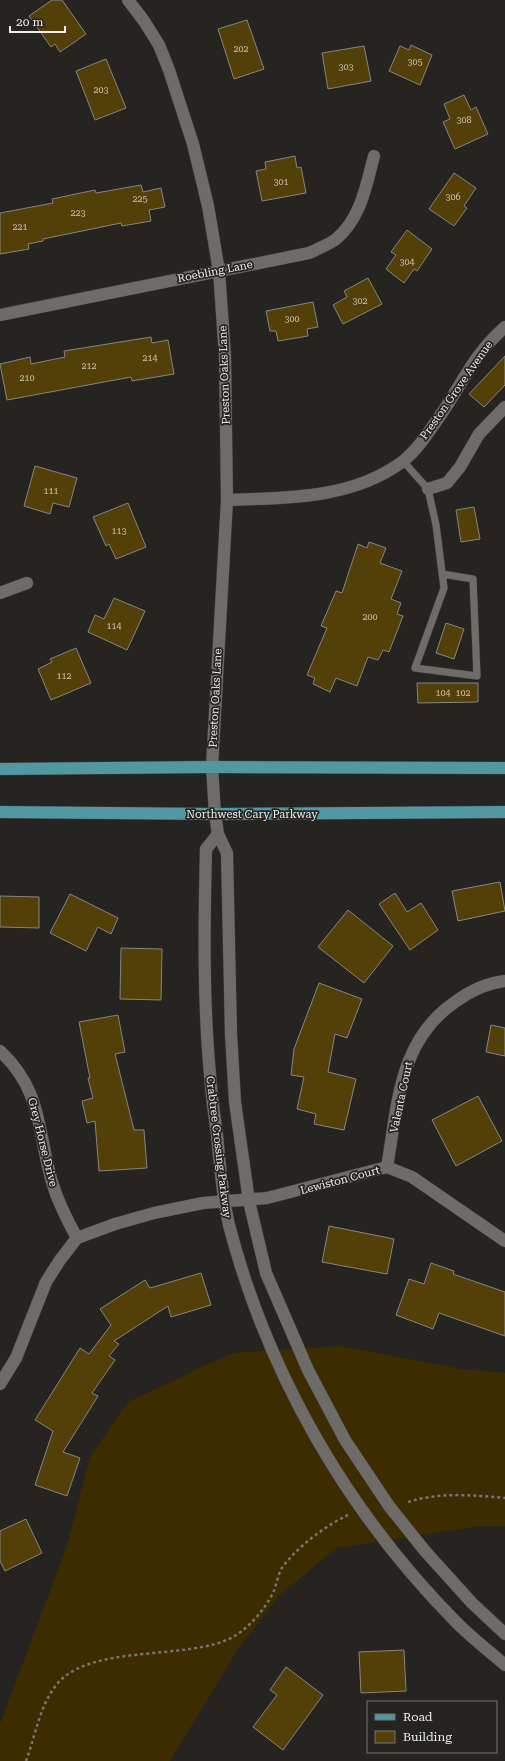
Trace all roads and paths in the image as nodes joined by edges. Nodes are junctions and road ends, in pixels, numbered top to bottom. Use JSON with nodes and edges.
{"nodes":[{"id":1,"x":128,"y":0,"type":"edge"},
{"id":2,"x":374,"y":156,"type":"dead end"},
{"id":3,"x":219,"y":270,"type":"junction"},
{"id":4,"x":0,"y":315,"type":"edge"},
{"id":5,"x":505,"y":327,"type":"edge"},
{"id":6,"x":505,"y":407,"type":"edge"},
{"id":7,"x":403,"y":461,"type":"junction"},
{"id":8,"x":428,"y":488,"type":"junction"},
{"id":9,"x":227,"y":500,"type":"junction"},
{"id":10,"x":442,"y":574,"type":"junction"},
{"id":11,"x":27,"y":583,"type":"dead end"},
{"id":12,"x":0,"y":594,"type":"edge"},
{"id":13,"x":212,"y":767,"type":"junction"},
{"id":14,"x":505,"y":768,"type":"edge"},
{"id":15,"x":0,"y":769,"type":"edge"},
{"id":16,"x":0,"y":812,"type":"edge"},
{"id":17,"x":505,"y":812,"type":"edge"},
{"id":18,"x":214,"y":814,"type":"junction"},
{"id":19,"x":218,"y":834,"type":"junction"},
{"id":20,"x":505,"y":981,"type":"edge"},
{"id":21,"x":0,"y":1051,"type":"edge"},
{"id":22,"x":387,"y":1167,"type":"junction"},
{"id":23,"x":249,"y":1201,"type":"junction"},
{"id":24,"x":225,"y":1202,"type":"junction"},
{"id":25,"x":77,"y":1238,"type":"junction"},
{"id":26,"x":505,"y":1241,"type":"edge"},
{"id":27,"x":0,"y":1384,"type":"edge"},
{"id":28,"x":505,"y":1498,"type":"edge"},
{"id":29,"x":408,"y":1502,"type":"dead end"},
{"id":30,"x":351,"y":1513,"type":"dead end"},
{"id":31,"x":505,"y":1634,"type":"edge"},
{"id":32,"x":505,"y":1665,"type":"edge"},
{"id":33,"x":26,"y":1761,"type":"edge"}],
"edges":[{"from":1,"to":3,"type":"street","name":"Preston Oaks Lane"},
{"from":2,"to":3,"type":"street","name":"Roebling Lane"},
{"from":3,"to":4,"type":"street","name":"Roebling Lane"},
{"from":3,"to":9,"type":"street","name":"Preston Oaks Lane"},
{"from":5,"to":7,"type":"street","name":"Preston Grove Avenue"},
{"from":6,"to":8,"type":"street"},
{"from":7,"to":8,"type":"lane"},
{"from":7,"to":9,"type":"street","name":"Preston Grove Avenue"},
{"from":8,"to":10,"type":"lane"},
{"from":9,"to":13,"type":"street","name":"Preston Oaks Lane"},
{"from":10,"to":10,"type":"lane"},
{"from":11,"to":12,"type":"street"},
{"from":13,"to":14,"type":"main road"},
{"from":13,"to":15,"type":"main road"},
{"from":13,"to":18,"type":"street","name":"Crabtree Crossing Parkway"},
{"from":16,"to":18,"type":"main road","name":"Northwest Cary Parkway"},
{"from":17,"to":18,"type":"main road","name":"Northwest Cary Parkway"},
{"from":18,"to":19,"type":"street","name":"Crabtree Crossing Parkway"},
{"from":19,"to":23,"type":"street","name":"Crabtree Crossing Parkway"},
{"from":19,"to":24,"type":"street","name":"Crabtree Crossing Parkway"},
{"from":20,"to":22,"type":"street","name":"Valenta Court"},
{"from":21,"to":25,"type":"street","name":"Grey Horse Drive"},
{"from":22,"to":23,"type":"street","name":"Lewiston Court"},
{"from":22,"to":26,"type":"street","name":"Lewiston Court"},
{"from":23,"to":24,"type":"street","name":"Lewiston Court"},
{"from":23,"to":31,"type":"street","name":"Crabtree Crossing Parkway"},
{"from":24,"to":25,"type":"street","name":"Lewiston Court"},
{"from":24,"to":32,"type":"street","name":"Crabtree Crossing Parkway"},
{"from":25,"to":27,"type":"street"},
{"from":28,"to":29,"type":"path"},
{"from":30,"to":33,"type":"path"}]}
